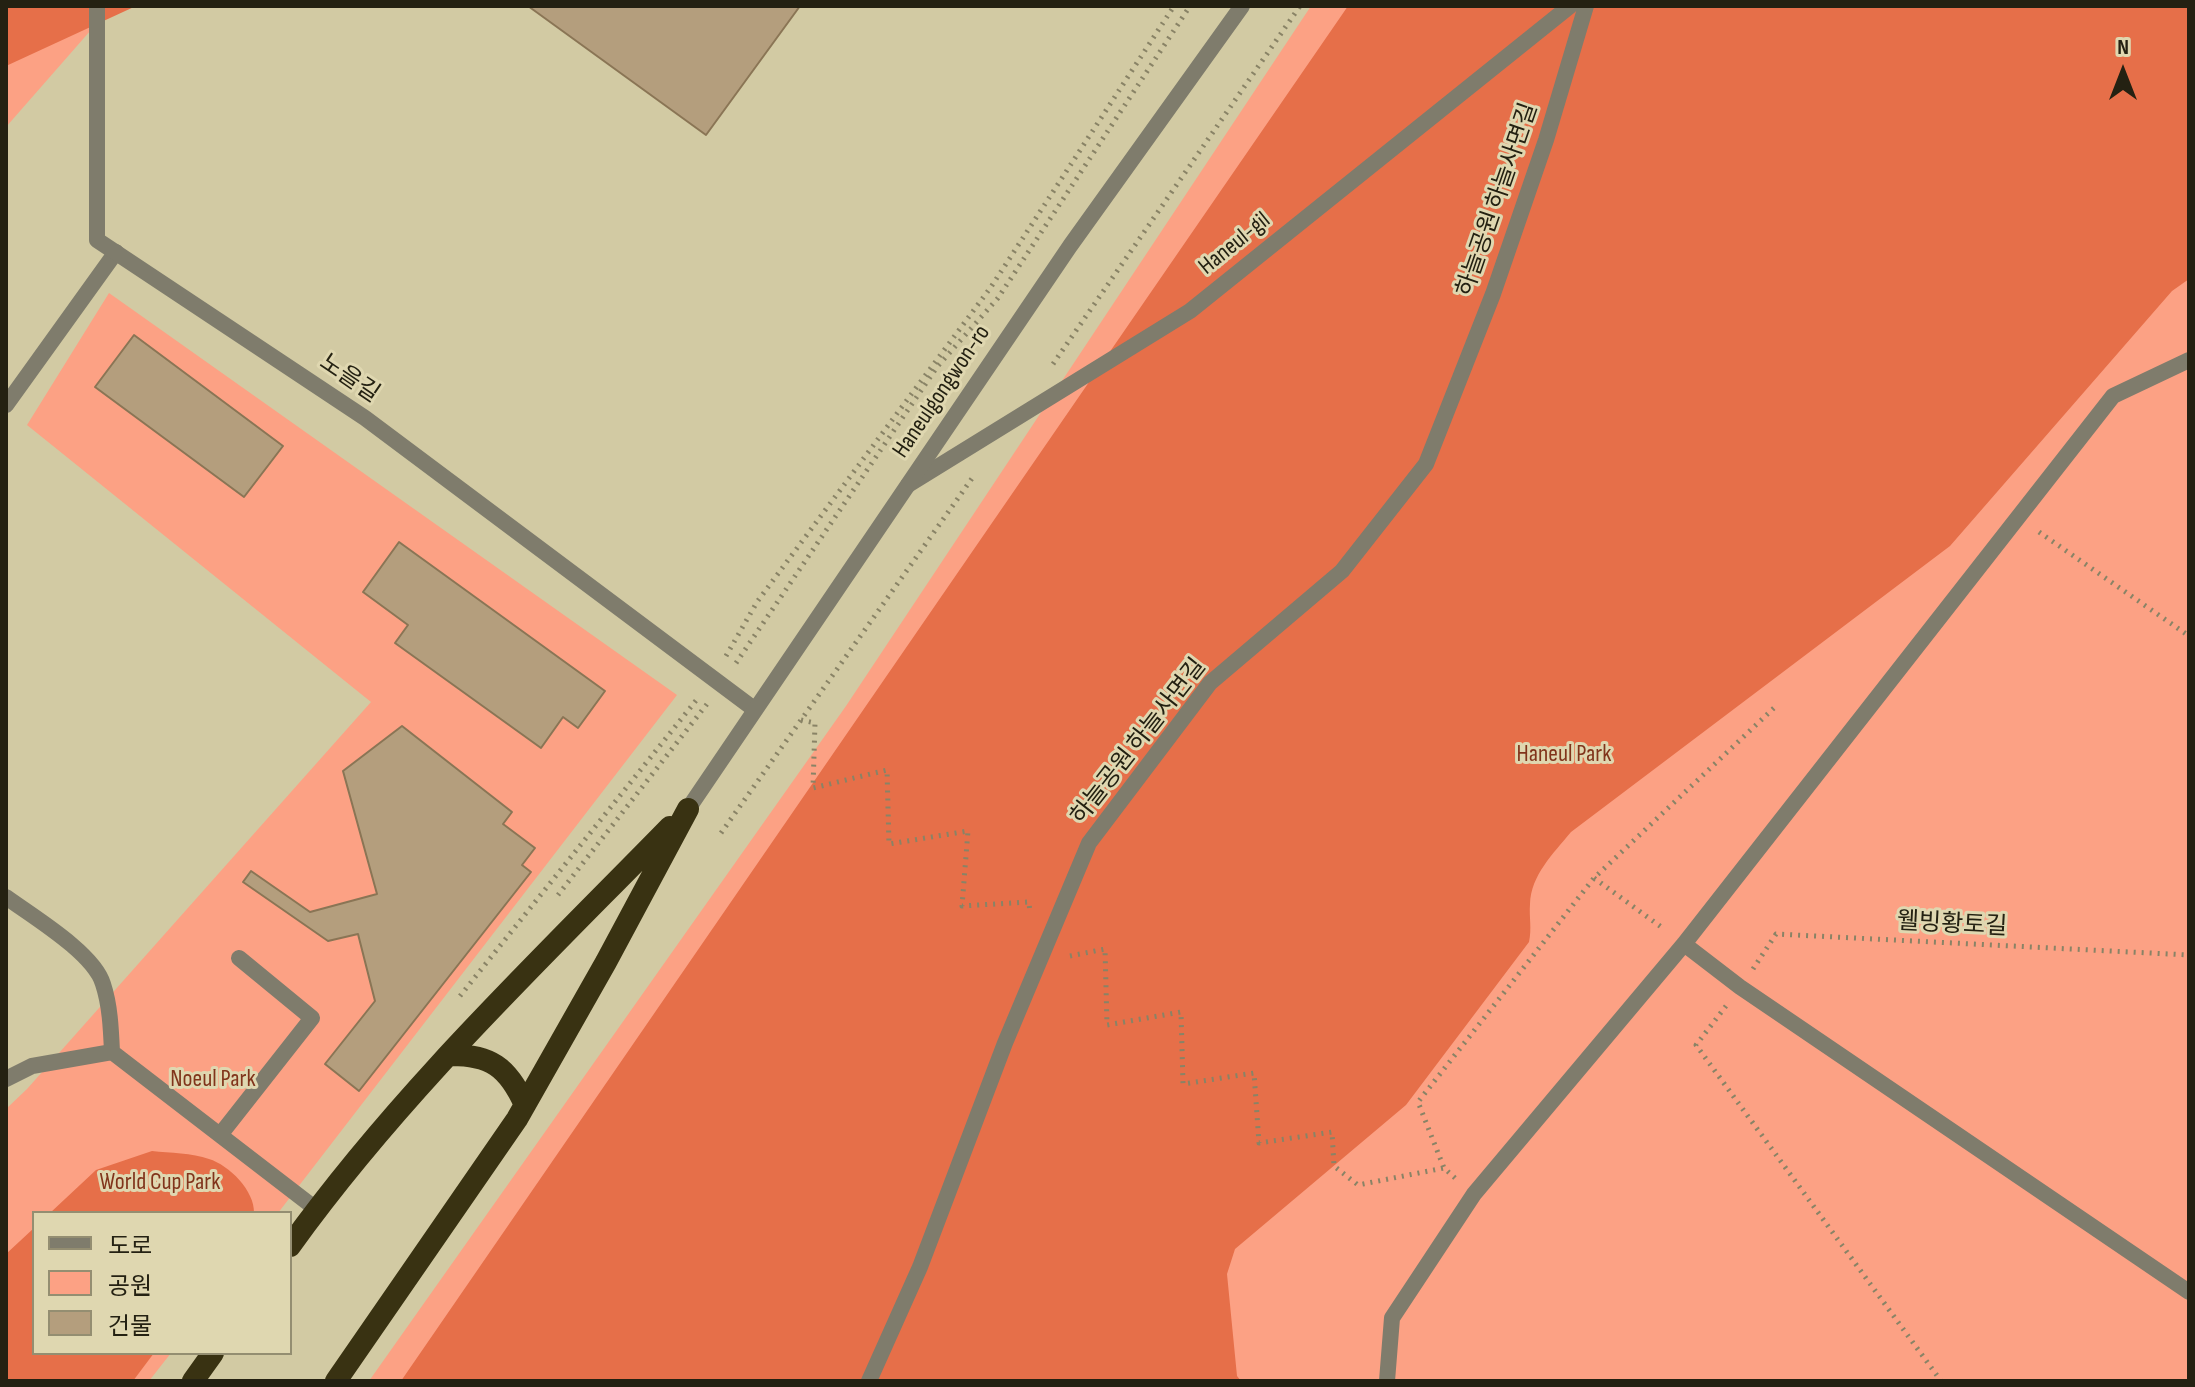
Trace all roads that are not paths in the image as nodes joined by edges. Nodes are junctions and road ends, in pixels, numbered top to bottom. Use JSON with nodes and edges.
{"nodes":[{"id":1,"x":97,"y":6,"type":"edge"},
{"id":2,"x":1242,"y":6,"type":"edge"},
{"id":3,"x":1570,"y":6,"type":"edge"},
{"id":4,"x":1586,"y":6,"type":"edge"},
{"id":5,"x":116,"y":252,"type":"junction"},
{"id":6,"x":2189,"y":360,"type":"edge"},
{"id":7,"x":6,"y":405,"type":"edge"},
{"id":8,"x":907,"y":486,"type":"junction"},
{"id":9,"x":754,"y":709,"type":"junction"},
{"id":10,"x":688,"y":809,"type":"junction"},
{"id":11,"x":6,"y":897,"type":"edge"},
{"id":12,"x":1684,"y":944,"type":"junction"},
{"id":13,"x":239,"y":958,"type":"dead end"},
{"id":14,"x":112,"y":1052,"type":"junction"},
{"id":15,"x":448,"y":1055,"type":"junction"},
{"id":16,"x":6,"y":1079,"type":"edge"},
{"id":17,"x":525,"y":1105,"type":"junction"},
{"id":18,"x":220,"y":1135,"type":"junction"},
{"id":19,"x":316,"y":1209,"type":"junction"},
{"id":20,"x":292,"y":1243,"type":"edge"},
{"id":21,"x":2189,"y":1292,"type":"edge"},
{"id":22,"x":212,"y":1355,"type":"edge"},
{"id":23,"x":193,"y":1381,"type":"edge"},
{"id":24,"x":336,"y":1381,"type":"edge"},
{"id":25,"x":869,"y":1381,"type":"edge"},
{"id":26,"x":1387,"y":1381,"type":"edge"}],
"edges":[{"from":1,"to":5,"type":"street","name":"노을길"},
{"from":2,"to":8,"type":"street","name":"Haneulgongwon-ro"},
{"from":3,"to":8,"type":"street","name":"Haneul-gil"},
{"from":4,"to":25,"type":"street","name":"하늘공원 하늘사면길"},
{"from":5,"to":7,"type":"street"},
{"from":5,"to":9,"type":"street","name":"노을길"},
{"from":6,"to":12,"type":"street"},
{"from":8,"to":9,"type":"street","name":"Haneulgongwon-ro"},
{"from":9,"to":10,"type":"street","name":"Haneulgongwon-ro"},
{"from":10,"to":15,"type":"highway"},
{"from":10,"to":17,"type":"highway"},
{"from":11,"to":14,"type":"street"},
{"from":12,"to":21,"type":"street"},
{"from":12,"to":26,"type":"street"},
{"from":13,"to":18,"type":"street"},
{"from":14,"to":16,"type":"street"},
{"from":14,"to":18,"type":"street"},
{"from":15,"to":17,"type":"highway"},
{"from":15,"to":19,"type":"highway"},
{"from":17,"to":24,"type":"highway"},
{"from":18,"to":19,"type":"street"},
{"from":19,"to":20,"type":"highway"},
{"from":22,"to":23,"type":"highway"}]}
